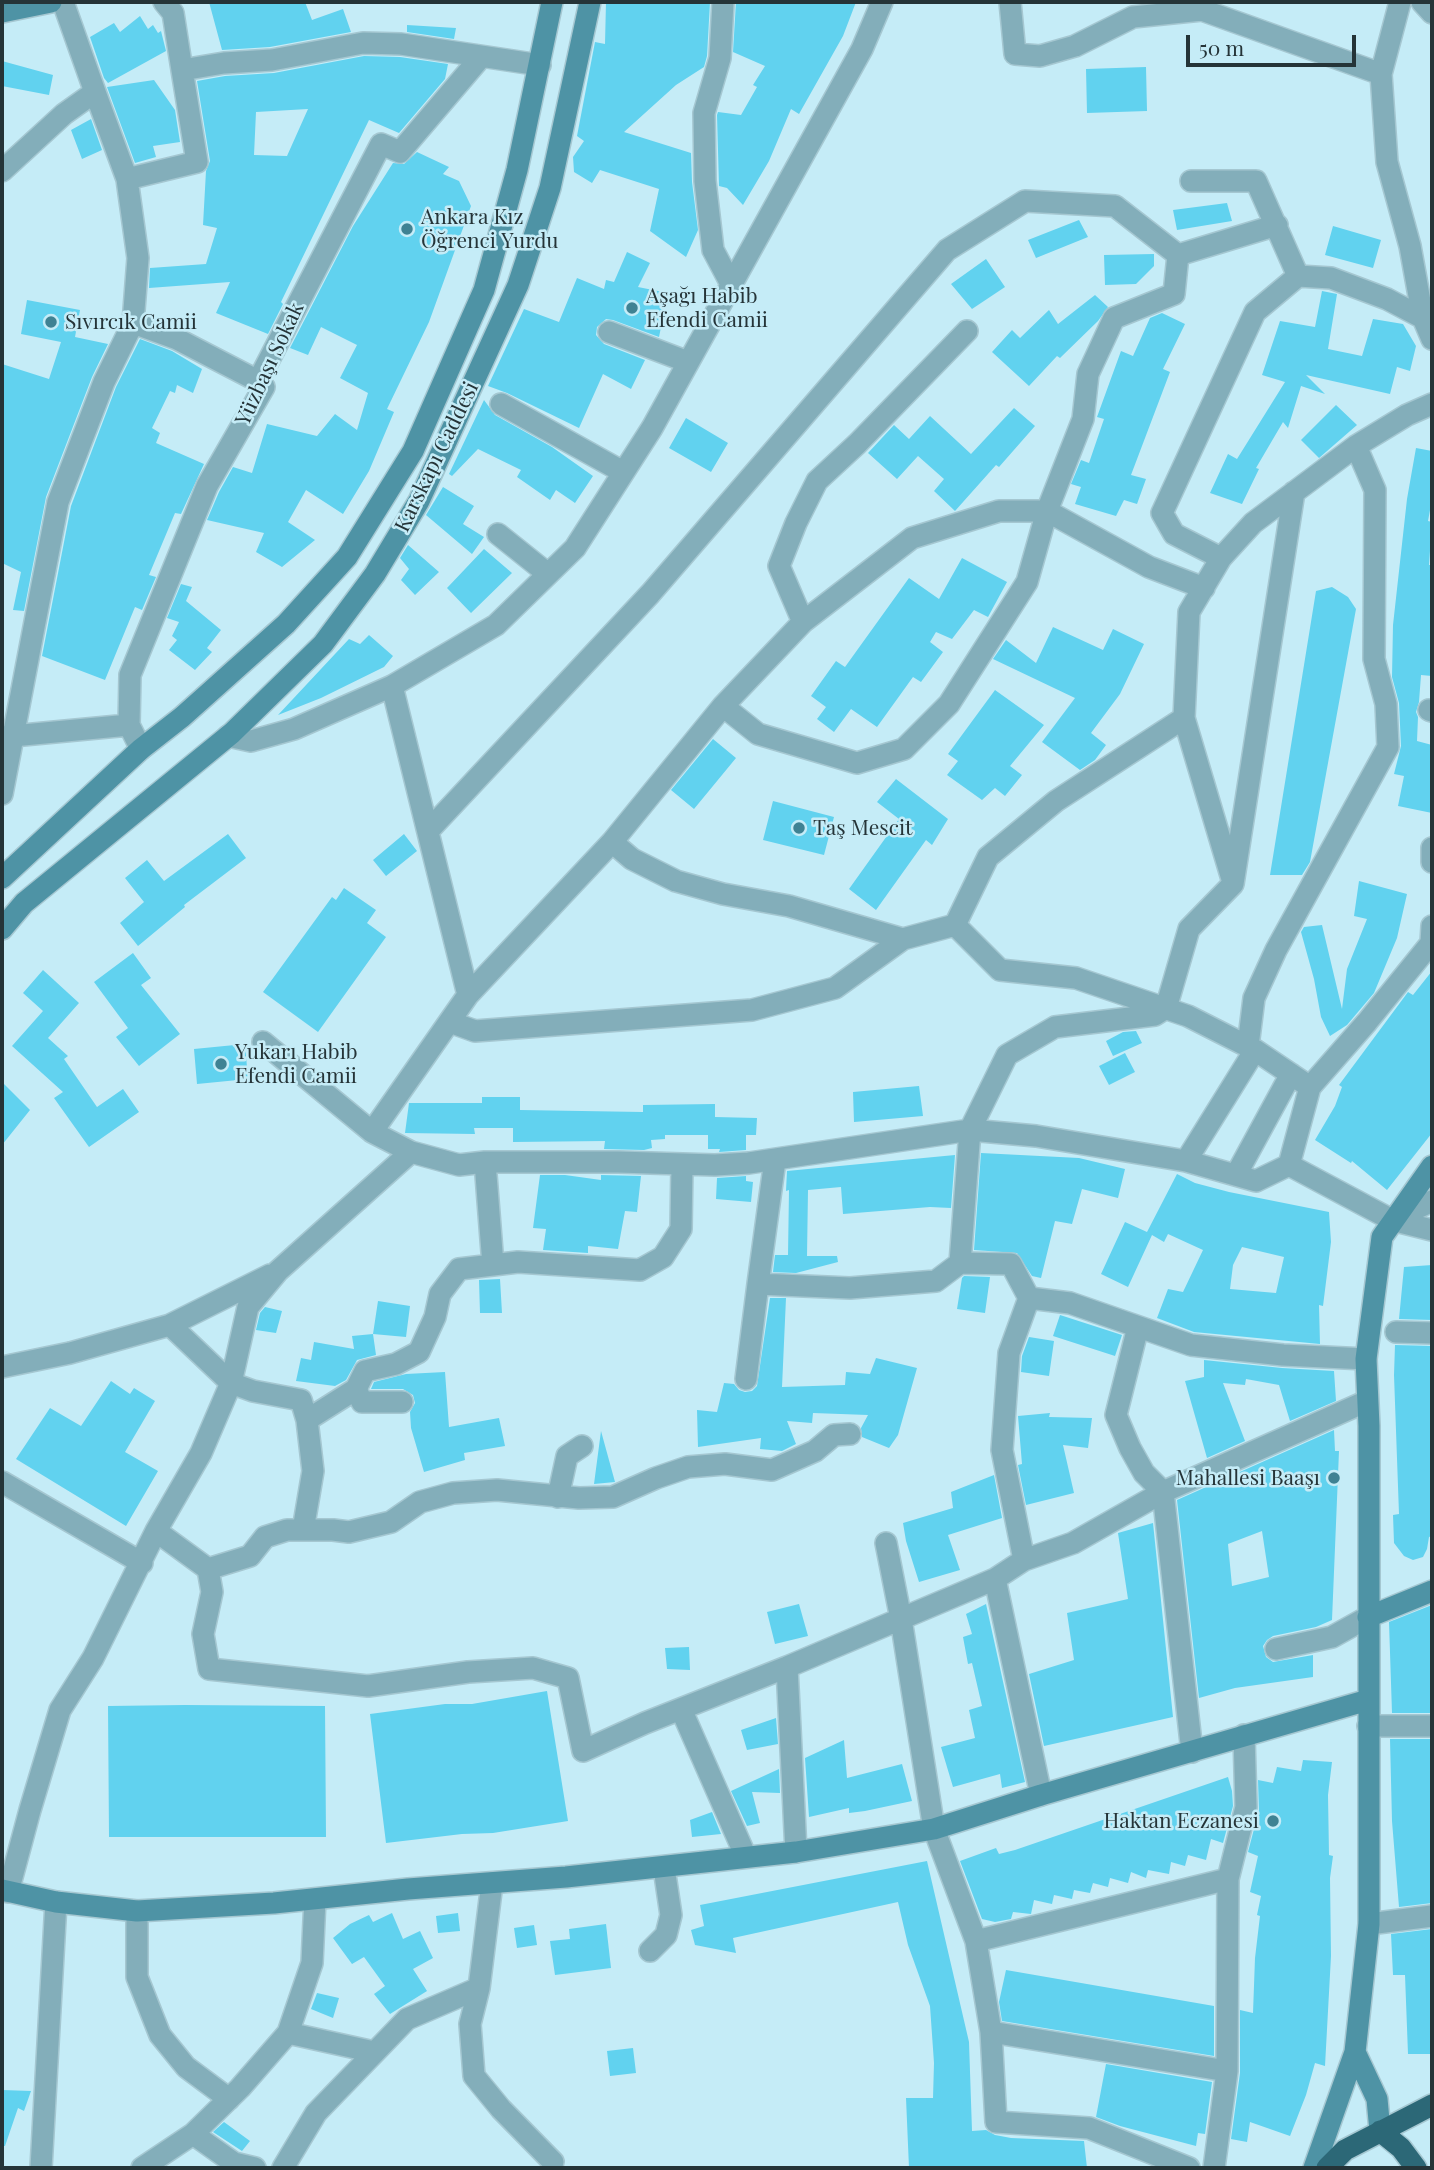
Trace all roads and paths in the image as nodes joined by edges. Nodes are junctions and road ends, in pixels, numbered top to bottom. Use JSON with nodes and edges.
{"nodes":[{"id":1,"x":51,"y":2,"type":"edge"},
{"id":2,"x":62,"y":2,"type":"edge"},
{"id":3,"x":164,"y":2,"type":"edge"},
{"id":4,"x":552,"y":2,"type":"edge"},
{"id":5,"x":590,"y":2,"type":"edge"},
{"id":6,"x":723,"y":2,"type":"edge"},
{"id":7,"x":881,"y":2,"type":"edge"},
{"id":8,"x":1010,"y":2,"type":"edge"},
{"id":9,"x":1400,"y":2,"type":"edge"},
{"id":10,"x":1422,"y":2,"type":"edge"},
{"id":11,"x":2,"y":12,"type":"edge"},
{"id":12,"x":1432,"y":13,"type":"edge"},
{"id":13,"x":481,"y":57,"type":"junction"},
{"id":14,"x":540,"y":65,"type":"junction"},
{"id":15,"x":182,"y":70,"type":"junction"},
{"id":16,"x":1381,"y":74,"type":"junction"},
{"id":17,"x":95,"y":92,"type":"junction"},
{"id":18,"x":2,"y":171,"type":"edge"},
{"id":19,"x":127,"y":180,"type":"junction"},
{"id":20,"x":1191,"y":181,"type":"dead end"},
{"id":21,"x":1277,"y":225,"type":"junction"},
{"id":22,"x":1178,"y":255,"type":"junction"},
{"id":23,"x":1298,"y":276,"type":"junction"},
{"id":24,"x":731,"y":284,"type":"junction"},
{"id":25,"x":1423,"y":318,"type":"junction"},
{"id":26,"x":133,"y":323,"type":"junction"},
{"id":27,"x":967,"y":331,"type":"dead end"},
{"id":28,"x":609,"y":332,"type":"dead end"},
{"id":29,"x":1432,"y":339,"type":"edge"},
{"id":30,"x":688,"y":362,"type":"junction"},
{"id":31,"x":258,"y":381,"type":"junction"},
{"id":32,"x":501,"y":404,"type":"dead end"},
{"id":33,"x":1432,"y":404,"type":"edge"},
{"id":34,"x":1356,"y":446,"type":"junction"},
{"id":35,"x":623,"y":472,"type":"junction"},
{"id":36,"x":1294,"y":492,"type":"junction"},
{"id":37,"x":1047,"y":511,"type":"junction"},
{"id":38,"x":498,"y":534,"type":"dead end"},
{"id":39,"x":1221,"y":558,"type":"junction"},
{"id":40,"x":548,"y":574,"type":"junction"},
{"id":41,"x":1204,"y":588,"type":"junction"},
{"id":42,"x":803,"y":622,"type":"junction"},
{"id":43,"x":392,"y":686,"type":"junction"},
{"id":44,"x":723,"y":706,"type":"junction"},
{"id":45,"x":1184,"y":718,"type":"junction"},
{"id":46,"x":129,"y":725,"type":"junction"},
{"id":47,"x":228,"y":736,"type":"junction"},
{"id":48,"x":8,"y":737,"type":"edge"},
{"id":49,"x":141,"y":748,"type":"junction"},
{"id":50,"x":2,"y":794,"type":"edge"},
{"id":51,"x":428,"y":831,"type":"junction"},
{"id":52,"x":612,"y":842,"type":"junction"},
{"id":53,"x":1432,"y":848,"type":"edge"},
{"id":54,"x":1432,"y":862,"type":"edge"},
{"id":55,"x":2,"y":878,"type":"edge"},
{"id":56,"x":1233,"y":884,"type":"junction"},
{"id":57,"x":956,"y":925,"type":"junction"},
{"id":58,"x":1432,"y":926,"type":"edge"},
{"id":59,"x":2,"y":929,"type":"edge"},
{"id":60,"x":903,"y":939,"type":"junction"},
{"id":61,"x":468,"y":995,"type":"junction"},
{"id":62,"x":1166,"y":1008,"type":"junction"},
{"id":63,"x":450,"y":1022,"type":"junction"},
{"id":64,"x":263,"y":1042,"type":"dead end"},
{"id":65,"x":1251,"y":1048,"type":"junction"},
{"id":66,"x":1291,"y":1074,"type":"junction"},
{"id":67,"x":1310,"y":1087,"type":"junction"},
{"id":68,"x":971,"y":1130,"type":"junction"},
{"id":69,"x":372,"y":1132,"type":"junction"},
{"id":70,"x":411,"y":1152,"type":"junction"},
{"id":71,"x":775,"y":1160,"type":"junction"},
{"id":72,"x":1186,"y":1161,"type":"junction"},
{"id":73,"x":485,"y":1162,"type":"junction"},
{"id":74,"x":682,"y":1165,"type":"junction"},
{"id":75,"x":1289,"y":1165,"type":"junction"},
{"id":76,"x":1432,"y":1166,"type":"edge"},
{"id":77,"x":1236,"y":1175,"type":"junction"},
{"id":78,"x":1432,"y":1201,"type":"edge"},
{"id":79,"x":1392,"y":1220,"type":"junction"},
{"id":80,"x":1432,"y":1230,"type":"edge"},
{"id":81,"x":960,"y":1263,"type":"junction"},
{"id":82,"x":493,"y":1265,"type":"junction"},
{"id":83,"x":278,"y":1271,"type":"junction"},
{"id":84,"x":758,"y":1284,"type":"junction"},
{"id":85,"x":1029,"y":1298,"type":"junction"},
{"id":86,"x":170,"y":1325,"type":"junction"},
{"id":87,"x":1138,"y":1327,"type":"junction"},
{"id":88,"x":1396,"y":1332,"type":"dead end"},
{"id":89,"x":1432,"y":1333,"type":"edge"},
{"id":90,"x":1366,"y":1359,"type":"junction"},
{"id":91,"x":2,"y":1367,"type":"edge"},
{"id":92,"x":746,"y":1379,"type":"dead end"},
{"id":93,"x":231,"y":1383,"type":"junction"},
{"id":94,"x":356,"y":1389,"type":"junction"},
{"id":95,"x":1367,"y":1401,"type":"junction"},
{"id":96,"x":402,"y":1402,"type":"dead end"},
{"id":97,"x":307,"y":1420,"type":"junction"},
{"id":98,"x":850,"y":1434,"type":"dead end"},
{"id":99,"x":582,"y":1446,"type":"dead end"},
{"id":100,"x":2,"y":1482,"type":"edge"},
{"id":101,"x":1163,"y":1492,"type":"junction"},
{"id":102,"x":558,"y":1497,"type":"junction"},
{"id":103,"x":303,"y":1530,"type":"junction"},
{"id":104,"x":156,"y":1531,"type":"junction"},
{"id":105,"x":886,"y":1543,"type":"dead end"},
{"id":106,"x":1024,"y":1560,"type":"junction"},
{"id":107,"x":142,"y":1563,"type":"junction"},
{"id":108,"x":208,"y":1569,"type":"junction"},
{"id":109,"x":995,"y":1580,"type":"junction"},
{"id":110,"x":1432,"y":1591,"type":"edge"},
{"id":111,"x":1368,"y":1617,"type":"junction"},
{"id":112,"x":901,"y":1619,"type":"junction"},
{"id":113,"x":1276,"y":1649,"type":"dead end"},
{"id":114,"x":787,"y":1668,"type":"junction"},
{"id":115,"x":1368,"y":1700,"type":"junction"},
{"id":116,"x":681,"y":1709,"type":"junction"},
{"id":117,"x":1368,"y":1726,"type":"junction"},
{"id":118,"x":1432,"y":1726,"type":"edge"},
{"id":119,"x":1244,"y":1735,"type":"junction"},
{"id":120,"x":1192,"y":1752,"type":"junction"},
{"id":121,"x":1041,"y":1795,"type":"junction"},
{"id":122,"x":934,"y":1829,"type":"junction"},
{"id":123,"x":796,"y":1852,"type":"junction"},
{"id":124,"x":746,"y":1857,"type":"junction"},
{"id":125,"x":664,"y":1868,"type":"junction"},
{"id":126,"x":1228,"y":1879,"type":"junction"},
{"id":127,"x":492,"y":1883,"type":"junction"},
{"id":128,"x":4,"y":1891,"type":"edge"},
{"id":129,"x":315,"y":1899,"type":"junction"},
{"id":130,"x":56,"y":1902,"type":"junction"},
{"id":131,"x":136,"y":1911,"type":"junction"},
{"id":132,"x":1432,"y":1916,"type":"edge"},
{"id":133,"x":1369,"y":1924,"type":"junction"},
{"id":134,"x":976,"y":1941,"type":"junction"},
{"id":135,"x":650,"y":1951,"type":"dead end"},
{"id":136,"x":479,"y":1988,"type":"junction"},
{"id":137,"x":991,"y":2032,"type":"junction"},
{"id":138,"x":288,"y":2033,"type":"junction"},
{"id":139,"x":374,"y":2052,"type":"junction"},
{"id":140,"x":1355,"y":2052,"type":"junction"},
{"id":141,"x":1227,"y":2071,"type":"junction"},
{"id":142,"x":229,"y":2099,"type":"junction"},
{"id":143,"x":1432,"y":2105,"type":"edge"},
{"id":144,"x":1380,"y":2131,"type":"junction"},
{"id":145,"x":193,"y":2134,"type":"junction"},
{"id":146,"x":553,"y":2162,"type":"dead end"},
{"id":147,"x":41,"y":2168,"type":"edge"},
{"id":148,"x":142,"y":2168,"type":"edge"},
{"id":149,"x":255,"y":2168,"type":"edge"},
{"id":150,"x":283,"y":2168,"type":"edge"},
{"id":151,"x":1189,"y":2168,"type":"edge"},
{"id":152,"x":1214,"y":2168,"type":"edge"},
{"id":153,"x":1314,"y":2168,"type":"edge"},
{"id":154,"x":1327,"y":2168,"type":"edge"},
{"id":155,"x":1416,"y":2168,"type":"edge"}],
"edges":[{"from":1,"to":11,"type":"main road"},
{"from":2,"to":17,"type":"street"},
{"from":3,"to":15,"type":"street"},
{"from":4,"to":14,"type":"main road"},
{"from":5,"to":47,"type":"main road","name":"Karskapı Caddesi"},
{"from":6,"to":24,"type":"street"},
{"from":7,"to":24,"type":"street"},
{"from":8,"to":16,"type":"street"},
{"from":9,"to":16,"type":"street"},
{"from":10,"to":12,"type":"street"},
{"from":13,"to":14,"type":"street"},
{"from":13,"to":15,"type":"street"},
{"from":13,"to":31,"type":"street","name":"Yüzbaşı Sokak"},
{"from":14,"to":49,"type":"main road"},
{"from":15,"to":19,"type":"street"},
{"from":16,"to":25,"type":"street"},
{"from":17,"to":18,"type":"street"},
{"from":17,"to":19,"type":"street"},
{"from":19,"to":26,"type":"street"},
{"from":20,"to":21,"type":"street"},
{"from":21,"to":22,"type":"street"},
{"from":21,"to":23,"type":"street"},
{"from":22,"to":37,"type":"street"},
{"from":22,"to":51,"type":"street"},
{"from":23,"to":25,"type":"street"},
{"from":23,"to":39,"type":"street"},
{"from":24,"to":30,"type":"street"},
{"from":25,"to":29,"type":"street"},
{"from":26,"to":31,"type":"street"},
{"from":26,"to":48,"type":"street"},
{"from":27,"to":42,"type":"street"},
{"from":28,"to":30,"type":"street"},
{"from":30,"to":35,"type":"street"},
{"from":31,"to":46,"type":"street","name":"Yüzbaşı Sokak"},
{"from":32,"to":35,"type":"street"},
{"from":33,"to":34,"type":"street"},
{"from":34,"to":36,"type":"street"},
{"from":34,"to":65,"type":"street"},
{"from":35,"to":40,"type":"street"},
{"from":36,"to":39,"type":"street"},
{"from":36,"to":56,"type":"street"},
{"from":37,"to":41,"type":"street"},
{"from":37,"to":42,"type":"street"},
{"from":37,"to":44,"type":"street"},
{"from":38,"to":40,"type":"street"},
{"from":39,"to":41,"type":"street"},
{"from":40,"to":43,"type":"street"},
{"from":41,"to":45,"type":"street"},
{"from":42,"to":44,"type":"street"},
{"from":43,"to":47,"type":"street"},
{"from":43,"to":51,"type":"street"},
{"from":44,"to":52,"type":"street"},
{"from":45,"to":56,"type":"street"},
{"from":45,"to":57,"type":"street"},
{"from":46,"to":48,"type":"street"},
{"from":46,"to":49,"type":"street"},
{"from":47,"to":59,"type":"main road","name":"Karskapı Caddesi"},
{"from":48,"to":50,"type":"street"},
{"from":49,"to":55,"type":"main road"},
{"from":51,"to":61,"type":"street"},
{"from":52,"to":60,"type":"street"},
{"from":52,"to":61,"type":"street"},
{"from":53,"to":54,"type":"street"},
{"from":56,"to":62,"type":"street"},
{"from":57,"to":60,"type":"street"},
{"from":57,"to":62,"type":"street"},
{"from":58,"to":67,"type":"street"},
{"from":60,"to":63,"type":"street"},
{"from":61,"to":63,"type":"street"},
{"from":62,"to":65,"type":"street"},
{"from":62,"to":68,"type":"street"},
{"from":63,"to":69,"type":"street"},
{"from":64,"to":69,"type":"street"},
{"from":65,"to":66,"type":"street"},
{"from":65,"to":72,"type":"street"},
{"from":66,"to":67,"type":"street"},
{"from":66,"to":77,"type":"street"},
{"from":67,"to":75,"type":"street"},
{"from":68,"to":71,"type":"street"},
{"from":68,"to":72,"type":"street"},
{"from":68,"to":81,"type":"street"},
{"from":69,"to":70,"type":"street"},
{"from":70,"to":73,"type":"street"},
{"from":70,"to":83,"type":"street"},
{"from":71,"to":74,"type":"street"},
{"from":71,"to":84,"type":"street"},
{"from":72,"to":77,"type":"street"},
{"from":73,"to":74,"type":"street"},
{"from":73,"to":82,"type":"street"},
{"from":74,"to":82,"type":"street"},
{"from":75,"to":77,"type":"street"},
{"from":75,"to":79,"type":"street"},
{"from":76,"to":79,"type":"main road"},
{"from":78,"to":79,"type":"street"},
{"from":79,"to":80,"type":"street"},
{"from":79,"to":90,"type":"main road"},
{"from":81,"to":84,"type":"street"},
{"from":81,"to":85,"type":"street"},
{"from":82,"to":94,"type":"street"},
{"from":83,"to":86,"type":"street"},
{"from":83,"to":93,"type":"street"},
{"from":84,"to":92,"type":"street"},
{"from":85,"to":87,"type":"street"},
{"from":85,"to":106,"type":"street"},
{"from":86,"to":91,"type":"street"},
{"from":86,"to":93,"type":"street"},
{"from":87,"to":90,"type":"street"},
{"from":87,"to":101,"type":"street"},
{"from":88,"to":89,"type":"street"},
{"from":90,"to":95,"type":"main road"},
{"from":93,"to":97,"type":"street"},
{"from":93,"to":104,"type":"street"},
{"from":94,"to":96,"type":"street"},
{"from":94,"to":97,"type":"street"},
{"from":95,"to":101,"type":"street"},
{"from":95,"to":111,"type":"main road"},
{"from":97,"to":103,"type":"street"},
{"from":98,"to":102,"type":"street"},
{"from":99,"to":102,"type":"street"},
{"from":100,"to":107,"type":"street"},
{"from":101,"to":106,"type":"street"},
{"from":101,"to":120,"type":"street"},
{"from":102,"to":103,"type":"street"},
{"from":103,"to":108,"type":"street"},
{"from":104,"to":107,"type":"street"},
{"from":104,"to":108,"type":"street"},
{"from":105,"to":112,"type":"street"},
{"from":106,"to":109,"type":"street"},
{"from":107,"to":128,"type":"street"},
{"from":108,"to":116,"type":"street"},
{"from":109,"to":112,"type":"street"},
{"from":109,"to":121,"type":"street"},
{"from":110,"to":111,"type":"main road"},
{"from":111,"to":113,"type":"street"},
{"from":111,"to":115,"type":"main road"},
{"from":112,"to":114,"type":"street"},
{"from":112,"to":122,"type":"street"},
{"from":114,"to":116,"type":"street"},
{"from":114,"to":123,"type":"street"},
{"from":115,"to":117,"type":"main road"},
{"from":115,"to":119,"type":"main road"},
{"from":116,"to":124,"type":"street"},
{"from":117,"to":118,"type":"street"},
{"from":117,"to":133,"type":"main road"},
{"from":119,"to":120,"type":"main road"},
{"from":119,"to":126,"type":"street"},
{"from":120,"to":121,"type":"main road"},
{"from":121,"to":122,"type":"main road"},
{"from":122,"to":123,"type":"main road"},
{"from":122,"to":134,"type":"street"},
{"from":123,"to":124,"type":"main road"},
{"from":124,"to":125,"type":"main road"},
{"from":125,"to":127,"type":"main road"},
{"from":125,"to":135,"type":"street"},
{"from":126,"to":134,"type":"street"},
{"from":126,"to":141,"type":"street"},
{"from":127,"to":129,"type":"main road"},
{"from":127,"to":136,"type":"street"},
{"from":128,"to":130,"type":"main road"},
{"from":129,"to":131,"type":"main road"},
{"from":129,"to":138,"type":"street"},
{"from":130,"to":131,"type":"main road"},
{"from":130,"to":147,"type":"street"},
{"from":131,"to":142,"type":"street"},
{"from":132,"to":133,"type":"street"},
{"from":133,"to":140,"type":"main road"},
{"from":134,"to":137,"type":"street"},
{"from":136,"to":139,"type":"street"},
{"from":136,"to":146,"type":"street"},
{"from":137,"to":141,"type":"street"},
{"from":137,"to":151,"type":"street"},
{"from":138,"to":139,"type":"street"},
{"from":138,"to":142,"type":"street"},
{"from":139,"to":150,"type":"street"},
{"from":140,"to":144,"type":"main road"},
{"from":140,"to":153,"type":"main road"},
{"from":141,"to":152,"type":"street"},
{"from":142,"to":145,"type":"street"},
{"from":143,"to":144,"type":"highway"},
{"from":144,"to":154,"type":"highway"},
{"from":144,"to":155,"type":"highway"},
{"from":145,"to":148,"type":"street"},
{"from":145,"to":149,"type":"street"}]}
